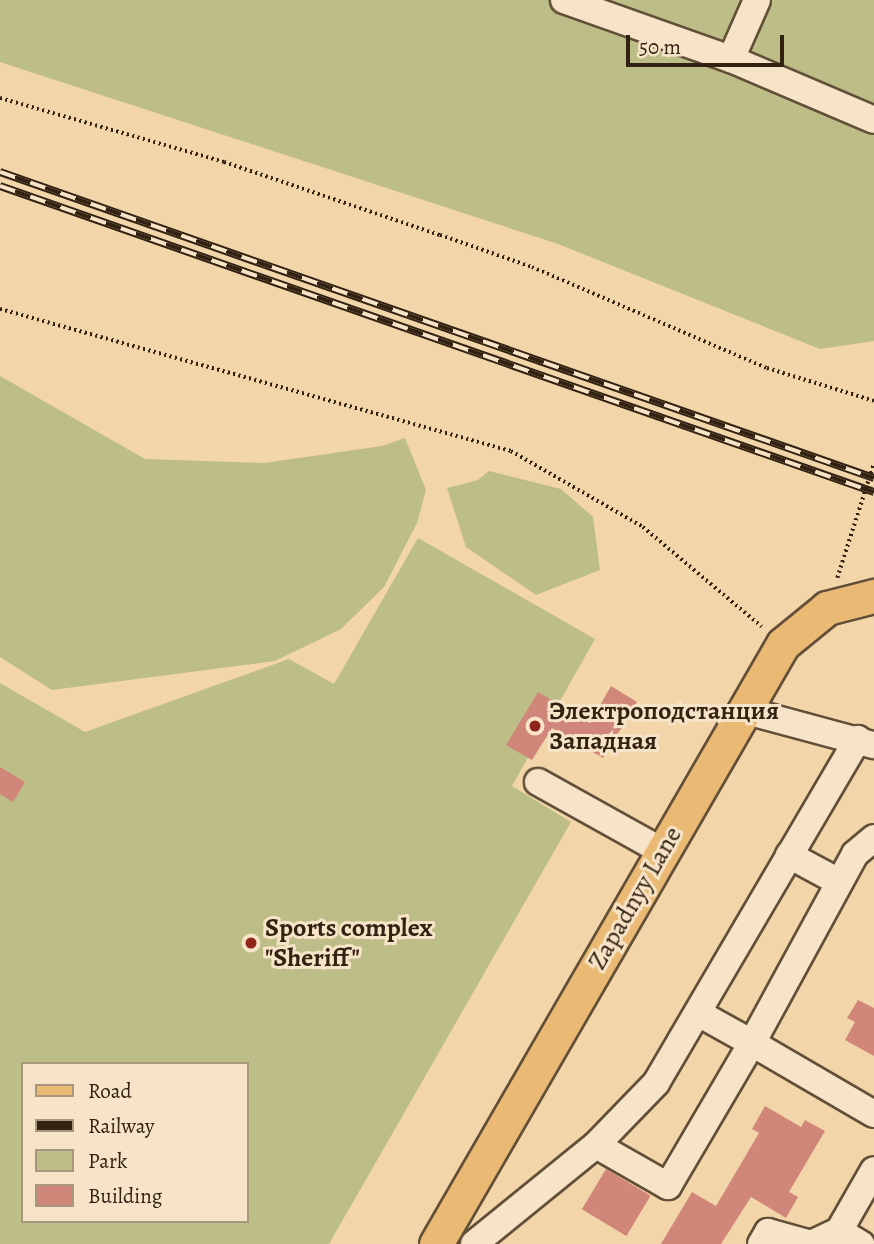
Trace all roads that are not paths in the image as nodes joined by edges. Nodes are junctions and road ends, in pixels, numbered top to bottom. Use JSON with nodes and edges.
{"nodes":[{"id":1,"x":565,"y":0,"type":"edge"},
{"id":2,"x":757,"y":0,"type":"edge"},
{"id":3,"x":732,"y":59,"type":"junction"},
{"id":4,"x":874,"y":120,"type":"edge"},
{"id":5,"x":874,"y":596,"type":"edge"},
{"id":6,"x":743,"y":710,"type":"junction"},
{"id":7,"x":866,"y":742,"type":"edge"},
{"id":8,"x":538,"y":782,"type":"dead end"},
{"id":9,"x":874,"y":838,"type":"edge"},
{"id":10,"x":662,"y":851,"type":"junction"},
{"id":11,"x":789,"y":855,"type":"junction"},
{"id":12,"x":839,"y":882,"type":"junction"},
{"id":13,"x":698,"y":1013,"type":"junction"},
{"id":14,"x":752,"y":1043,"type":"junction"},
{"id":15,"x":874,"y":1114,"type":"edge"},
{"id":16,"x":596,"y":1145,"type":"junction"},
{"id":17,"x":874,"y":1170,"type":"edge"},
{"id":18,"x":850,"y":1238,"type":"edge"},
{"id":19,"x":486,"y":1241,"type":"edge"},
{"id":20,"x":436,"y":1244,"type":"edge"},
{"id":21,"x":761,"y":1244,"type":"edge"}],
"edges":[{"from":1,"to":3,"type":"street"},
{"from":2,"to":3,"type":"street"},
{"from":3,"to":4,"type":"street"},
{"from":5,"to":6,"type":"main road","name":"Zapadnyy Lane"},
{"from":6,"to":7,"type":"street"},
{"from":6,"to":10,"type":"main road","name":"Zapadnyy Lane"},
{"from":7,"to":11,"type":"street"},
{"from":8,"to":10,"type":"street"},
{"from":9,"to":12,"type":"street"},
{"from":10,"to":20,"type":"main road","name":"Zapadnyy Lane"},
{"from":11,"to":12,"type":"street"},
{"from":11,"to":13,"type":"street"},
{"from":12,"to":14,"type":"street"},
{"from":13,"to":14,"type":"street"},
{"from":13,"to":16,"type":"street"},
{"from":14,"to":15,"type":"street"},
{"from":14,"to":16,"type":"street"},
{"from":16,"to":19,"type":"street"},
{"from":17,"to":18,"type":"street"},
{"from":18,"to":21,"type":"street"}]}
